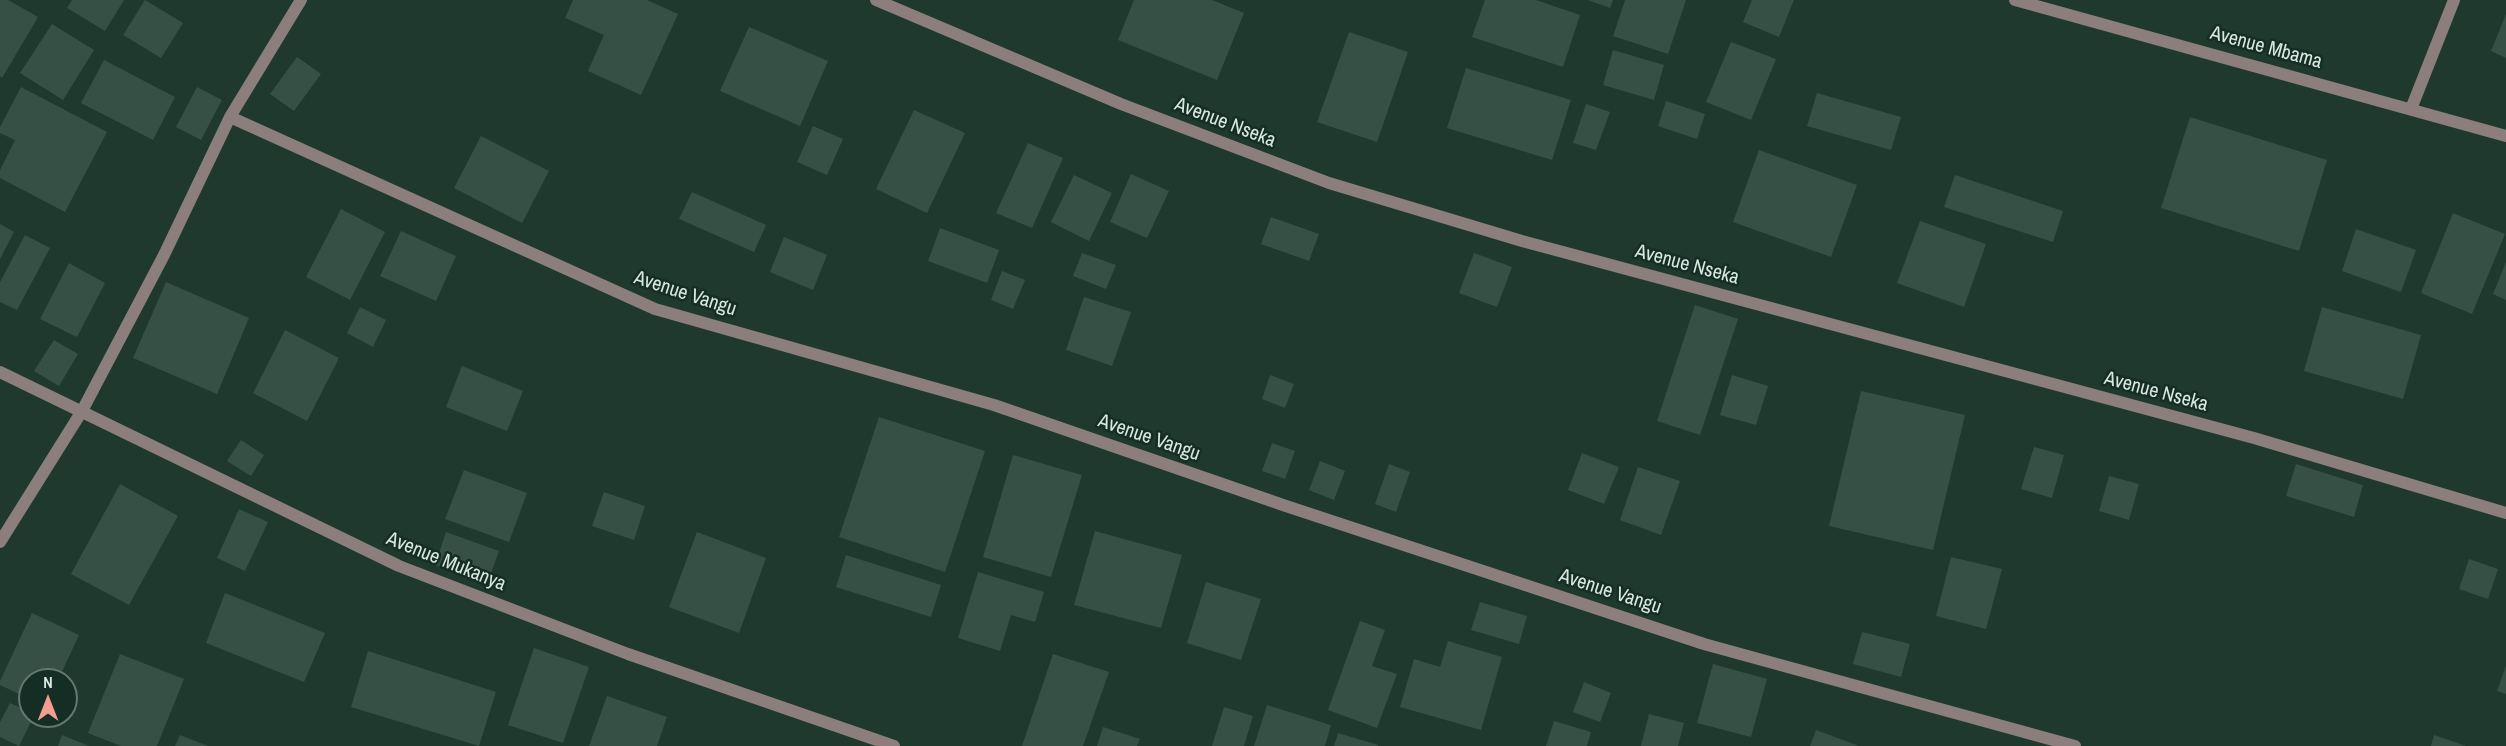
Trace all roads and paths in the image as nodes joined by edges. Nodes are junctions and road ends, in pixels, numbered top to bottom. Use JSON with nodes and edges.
{"nodes":[{"id":1,"x":301,"y":0,"type":"edge"},
{"id":2,"x":876,"y":0,"type":"edge"},
{"id":3,"x":2015,"y":0,"type":"edge"},
{"id":4,"x":2454,"y":0,"type":"edge"},
{"id":5,"x":2411,"y":109,"type":"junction"},
{"id":6,"x":230,"y":117,"type":"junction"},
{"id":7,"x":2506,"y":136,"type":"edge"},
{"id":8,"x":0,"y":372,"type":"edge"},
{"id":9,"x":82,"y":411,"type":"junction"},
{"id":10,"x":2506,"y":513,"type":"edge"},
{"id":11,"x":0,"y":542,"type":"edge"},
{"id":12,"x":894,"y":746,"type":"edge"},
{"id":13,"x":2074,"y":746,"type":"edge"}],
"edges":[{"from":1,"to":6,"type":"street"},
{"from":2,"to":10,"type":"street","name":"Avenue Nseka"},
{"from":3,"to":5,"type":"street","name":"Avenue Mbama"},
{"from":4,"to":5,"type":"street"},
{"from":5,"to":7,"type":"street","name":"Avenue Mbama"},
{"from":6,"to":9,"type":"street"},
{"from":6,"to":13,"type":"street","name":"Avenue Vangu"},
{"from":8,"to":9,"type":"street","name":"Avenue Mukanya"},
{"from":9,"to":11,"type":"street"},
{"from":9,"to":12,"type":"street","name":"Avenue Mukanya"}]}
